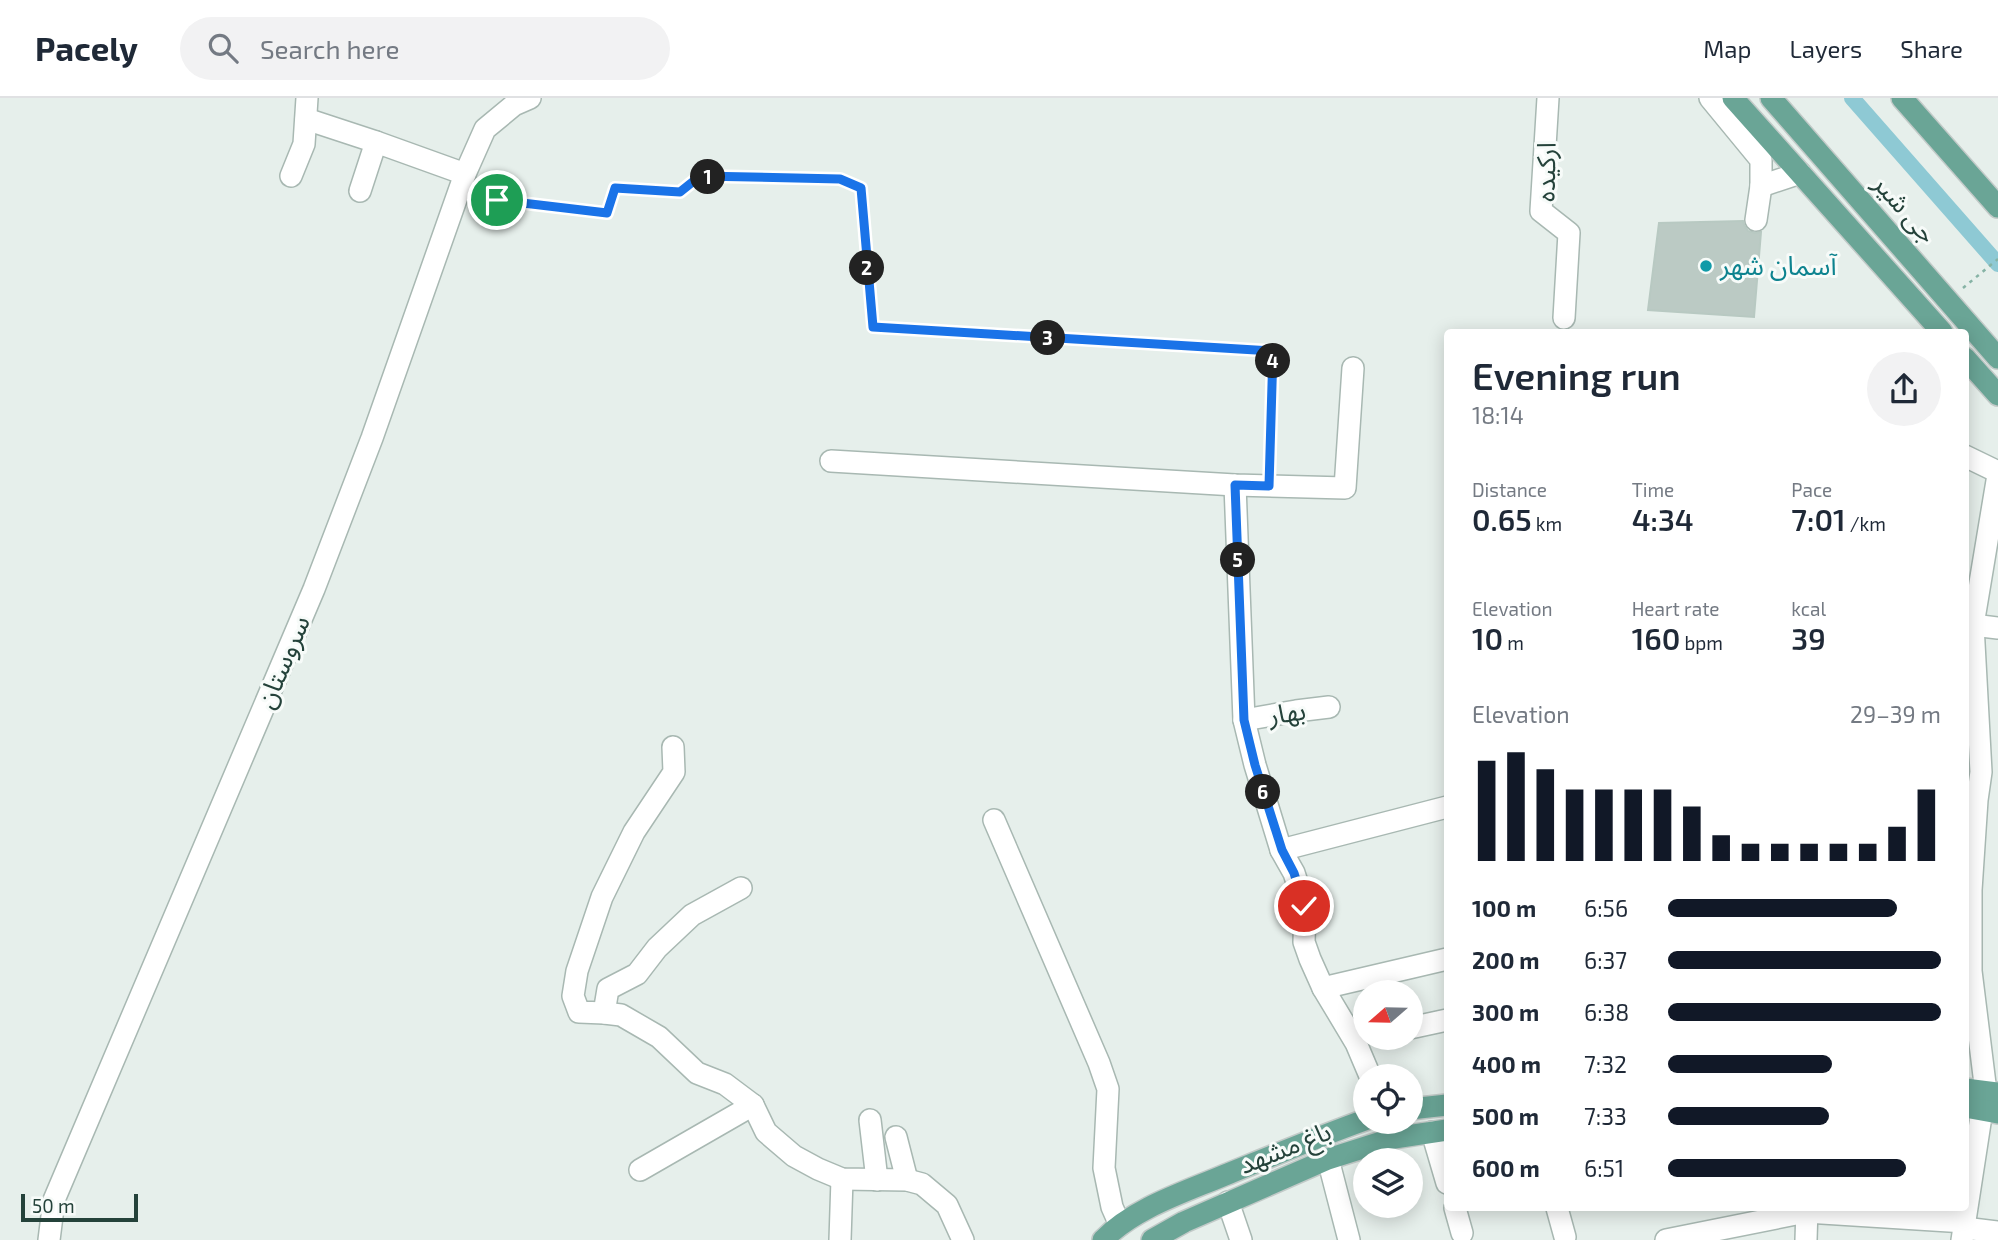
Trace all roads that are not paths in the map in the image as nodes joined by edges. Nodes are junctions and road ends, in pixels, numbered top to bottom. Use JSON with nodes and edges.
{"nodes":[{"id":1,"x":530,"y":98,"type":"edge"},
{"id":2,"x":1548,"y":98,"type":"edge"},
{"id":3,"x":1710,"y":98,"type":"edge"},
{"id":4,"x":1733,"y":98,"type":"edge"},
{"id":5,"x":1770,"y":98,"type":"edge"},
{"id":6,"x":1902,"y":98,"type":"edge"},
{"id":7,"x":307,"y":108,"type":"edge"},
{"id":8,"x":1768,"y":137,"type":"junction"},
{"id":9,"x":376,"y":142,"type":"junction"},
{"id":10,"x":1761,"y":160,"type":"junction"},
{"id":11,"x":1800,"y":173,"type":"junction"},
{"id":12,"x":465,"y":174,"type":"junction"},
{"id":13,"x":291,"y":176,"type":"dead end"},
{"id":14,"x":1761,"y":186,"type":"junction"},
{"id":15,"x":360,"y":191,"type":"dead end"},
{"id":16,"x":1998,"y":206,"type":"edge"},
{"id":17,"x":1756,"y":220,"type":"dead end"},
{"id":18,"x":1564,"y":318,"type":"dead end"},
{"id":19,"x":1939,"y":329,"type":"edge"},
{"id":20,"x":1998,"y":358,"type":"edge"},
{"id":21,"x":1969,"y":362,"type":"edge"},
{"id":22,"x":1353,"y":368,"type":"dead end"},
{"id":23,"x":1998,"y":395,"type":"edge"},
{"id":24,"x":1969,"y":458,"type":"edge"},
{"id":25,"x":831,"y":461,"type":"dead end"},
{"id":26,"x":1998,"y":473,"type":"edge"},
{"id":27,"x":1235,"y":485,"type":"junction"},
{"id":28,"x":1973,"y":625,"type":"junction"},
{"id":29,"x":1998,"y":628,"type":"edge"},
{"id":30,"x":1970,"y":656,"type":"edge"},
{"id":31,"x":1329,"y":707,"type":"dead end"},
{"id":32,"x":1244,"y":720,"type":"junction"},
{"id":33,"x":673,"y":747,"type":"dead end"},
{"id":34,"x":1980,"y":801,"type":"edge"},
{"id":35,"x":1444,"y":808,"type":"edge"},
{"id":36,"x":994,"y":820,"type":"dead end"},
{"id":37,"x":1282,"y":850,"type":"junction"},
{"id":38,"x":741,"y":888,"type":"dead end"},
{"id":39,"x":1444,"y":960,"type":"edge"},
{"id":40,"x":1324,"y":988,"type":"junction"},
{"id":41,"x":604,"y":1013,"type":"junction"},
{"id":42,"x":1444,"y":1021,"type":"edge"},
{"id":43,"x":1423,"y":1025,"type":"edge"},
{"id":44,"x":1353,"y":1026,"type":"edge"},
{"id":45,"x":1982,"y":1101,"type":"edge"},
{"id":46,"x":753,"y":1105,"type":"junction"},
{"id":47,"x":1444,"y":1105,"type":"edge"},
{"id":48,"x":1423,"y":1108,"type":"edge"},
{"id":49,"x":870,"y":1120,"type":"dead end"},
{"id":50,"x":1353,"y":1124,"type":"edge"},
{"id":51,"x":1440,"y":1131,"type":"edge"},
{"id":52,"x":896,"y":1137,"type":"dead end"},
{"id":53,"x":1328,"y":1159,"type":"junction"},
{"id":54,"x":1444,"y":1161,"type":"edge"},
{"id":55,"x":640,"y":1170,"type":"dead end"},
{"id":56,"x":842,"y":1179,"type":"junction"},
{"id":57,"x":877,"y":1180,"type":"junction"},
{"id":58,"x":907,"y":1181,"type":"junction"},
{"id":59,"x":1969,"y":1189,"type":"edge"},
{"id":60,"x":1228,"y":1202,"type":"junction"},
{"id":61,"x":1456,"y":1211,"type":"edge"},
{"id":62,"x":1558,"y":1211,"type":"edge"},
{"id":63,"x":1804,"y":1211,"type":"edge"},
{"id":64,"x":1807,"y":1211,"type":"edge"},
{"id":65,"x":1815,"y":1211,"type":"edge"},
{"id":66,"x":1966,"y":1211,"type":"edge"},
{"id":67,"x":1120,"y":1225,"type":"junction"},
{"id":68,"x":1963,"y":1230,"type":"edge"},
{"id":69,"x":1998,"y":1232,"type":"edge"},
{"id":70,"x":1462,"y":1233,"type":"dead end"},
{"id":71,"x":1725,"y":1234,"type":"edge"},
{"id":72,"x":1565,"y":1237,"type":"dead end"},
{"id":73,"x":49,"y":1240,"type":"edge"},
{"id":74,"x":840,"y":1240,"type":"edge"},
{"id":75,"x":963,"y":1240,"type":"edge"},
{"id":76,"x":1103,"y":1240,"type":"edge"},
{"id":77,"x":1152,"y":1240,"type":"edge"},
{"id":78,"x":1241,"y":1240,"type":"edge"},
{"id":79,"x":1349,"y":1240,"type":"edge"},
{"id":80,"x":1667,"y":1240,"type":"edge"},
{"id":81,"x":1806,"y":1240,"type":"edge"}],
"edges":[{"from":1,"to":12,"type":"street","name":"سروستان"},
{"from":2,"to":18,"type":"street","name":"ارکیده"},
{"from":3,"to":10,"type":"street"},
{"from":4,"to":8,"type":"main road","name":"جی شیر"},
{"from":5,"to":20,"type":"main road","name":"جی شیر"},
{"from":6,"to":16,"type":"main road"},
{"from":7,"to":9,"type":"street"},
{"from":7,"to":13,"type":"street"},
{"from":8,"to":10,"type":"street"},
{"from":8,"to":11,"type":"main road","name":"جی شیر"},
{"from":9,"to":12,"type":"street"},
{"from":9,"to":15,"type":"street"},
{"from":10,"to":14,"type":"street"},
{"from":11,"to":14,"type":"street"},
{"from":11,"to":19,"type":"main road","name":"جی شیر"},
{"from":12,"to":73,"type":"street","name":"سروستان"},
{"from":14,"to":17,"type":"street"},
{"from":21,"to":23,"type":"main road"},
{"from":22,"to":27,"type":"street"},
{"from":24,"to":26,"type":"street"},
{"from":25,"to":27,"type":"street"},
{"from":26,"to":28,"type":"street"},
{"from":27,"to":32,"type":"street"},
{"from":28,"to":29,"type":"street"},
{"from":28,"to":30,"type":"street"},
{"from":30,"to":34,"type":"street"},
{"from":31,"to":32,"type":"street","name":"بهار"},
{"from":32,"to":37,"type":"street"},
{"from":33,"to":41,"type":"street"},
{"from":34,"to":45,"type":"street"},
{"from":35,"to":37,"type":"street"},
{"from":36,"to":67,"type":"street"},
{"from":37,"to":40,"type":"street"},
{"from":38,"to":41,"type":"street"},
{"from":39,"to":40,"type":"street"},
{"from":40,"to":44,"type":"street"},
{"from":41,"to":46,"type":"street"},
{"from":42,"to":43,"type":"street"},
{"from":45,"to":59,"type":"street"},
{"from":46,"to":55,"type":"street"},
{"from":46,"to":56,"type":"street"},
{"from":47,"to":48,"type":"main road"},
{"from":49,"to":57,"type":"street"},
{"from":50,"to":67,"type":"main road","name":"باغ مشهد"},
{"from":51,"to":53,"type":"main road","name":"باغ مشهد"},
{"from":51,"to":54,"type":"street"},
{"from":52,"to":58,"type":"street"},
{"from":53,"to":60,"type":"main road","name":"باغ مشهد"},
{"from":53,"to":79,"type":"street"},
{"from":56,"to":57,"type":"street"},
{"from":56,"to":74,"type":"street"},
{"from":57,"to":58,"type":"street"},
{"from":58,"to":75,"type":"street"},
{"from":60,"to":77,"type":"main road","name":"باغ مشهد"},
{"from":60,"to":78,"type":"street"},
{"from":61,"to":70,"type":"street"},
{"from":62,"to":72,"type":"street"},
{"from":63,"to":71,"type":"street"},
{"from":64,"to":81,"type":"street"},
{"from":65,"to":68,"type":"street"},
{"from":66,"to":68,"type":"street"},
{"from":67,"to":76,"type":"main road","name":"باغ مشهد"},
{"from":68,"to":69,"type":"street"},
{"from":71,"to":80,"type":"street"}]}
